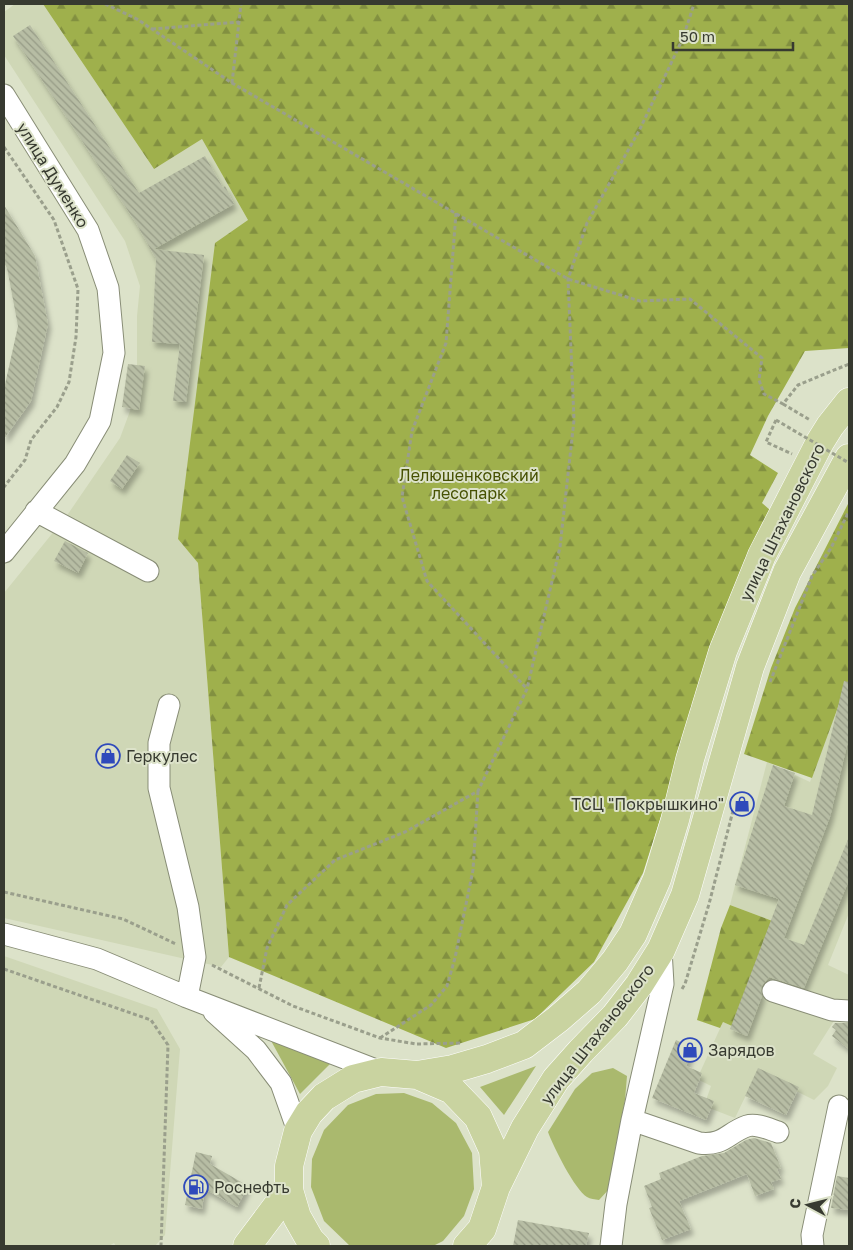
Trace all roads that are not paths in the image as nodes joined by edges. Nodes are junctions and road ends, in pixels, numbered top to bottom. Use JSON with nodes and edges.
{"nodes":[{"id":1,"x":4,"y":95,"type":"edge"},
{"id":2,"x":849,"y":402,"type":"edge"},
{"id":3,"x":849,"y":458,"type":"edge"},
{"id":4,"x":36,"y":511,"type":"junction"},
{"id":5,"x":11,"y":528,"type":"edge"},
{"id":6,"x":4,"y":552,"type":"edge"},
{"id":7,"x":148,"y":571,"type":"dead end"},
{"id":8,"x":169,"y":704,"type":"dead end"},
{"id":9,"x":4,"y":934,"type":"edge"},
{"id":10,"x":661,"y":950,"type":"junction"},
{"id":11,"x":773,"y":991,"type":"dead end"},
{"id":12,"x":196,"y":1000,"type":"junction"},
{"id":13,"x":849,"y":1011,"type":"edge"},
{"id":14,"x":381,"y":1072,"type":"junction"},
{"id":15,"x":417,"y":1074,"type":"junction"},
{"id":16,"x":839,"y":1106,"type":"dead end"},
{"id":17,"x":632,"y":1120,"type":"junction"},
{"id":18,"x":298,"y":1132,"type":"junction"},
{"id":19,"x":778,"y":1132,"type":"dead end"},
{"id":20,"x":496,"y":1187,"type":"junction"},
{"id":21,"x":289,"y":1190,"type":"junction"},
{"id":22,"x":479,"y":1240,"type":"edge"},
{"id":23,"x":247,"y":1246,"type":"edge"},
{"id":24,"x":316,"y":1246,"type":"edge"},
{"id":25,"x":611,"y":1246,"type":"edge"},
{"id":26,"x":813,"y":1246,"type":"edge"}],
"edges":[{"from":1,"to":4,"type":"street","name":"улица Думенко"},
{"from":2,"to":15,"type":"main road","name":"улица Штахановского"},
{"from":3,"to":10,"type":"main road","name":"улица Штахановского"},
{"from":4,"to":5,"type":"street","name":"улица Думенко"},
{"from":4,"to":7,"type":"street"},
{"from":5,"to":6,"type":"street","name":"улица Думенко"},
{"from":8,"to":12,"type":"street"},
{"from":9,"to":12,"type":"street"},
{"from":10,"to":17,"type":"street"},
{"from":10,"to":20,"type":"main road","name":"улица Штахановского"},
{"from":11,"to":13,"type":"street"},
{"from":12,"to":14,"type":"street"},
{"from":12,"to":18,"type":"street"},
{"from":14,"to":15,"type":"main road"},
{"from":14,"to":18,"type":"main road"},
{"from":15,"to":20,"type":"main road"},
{"from":16,"to":26,"type":"street"},
{"from":17,"to":19,"type":"street"},
{"from":17,"to":25,"type":"street"},
{"from":18,"to":21,"type":"main road"},
{"from":20,"to":22,"type":"main road","name":"улица Штахановского"},
{"from":21,"to":23,"type":"main road"},
{"from":21,"to":24,"type":"main road"}]}
